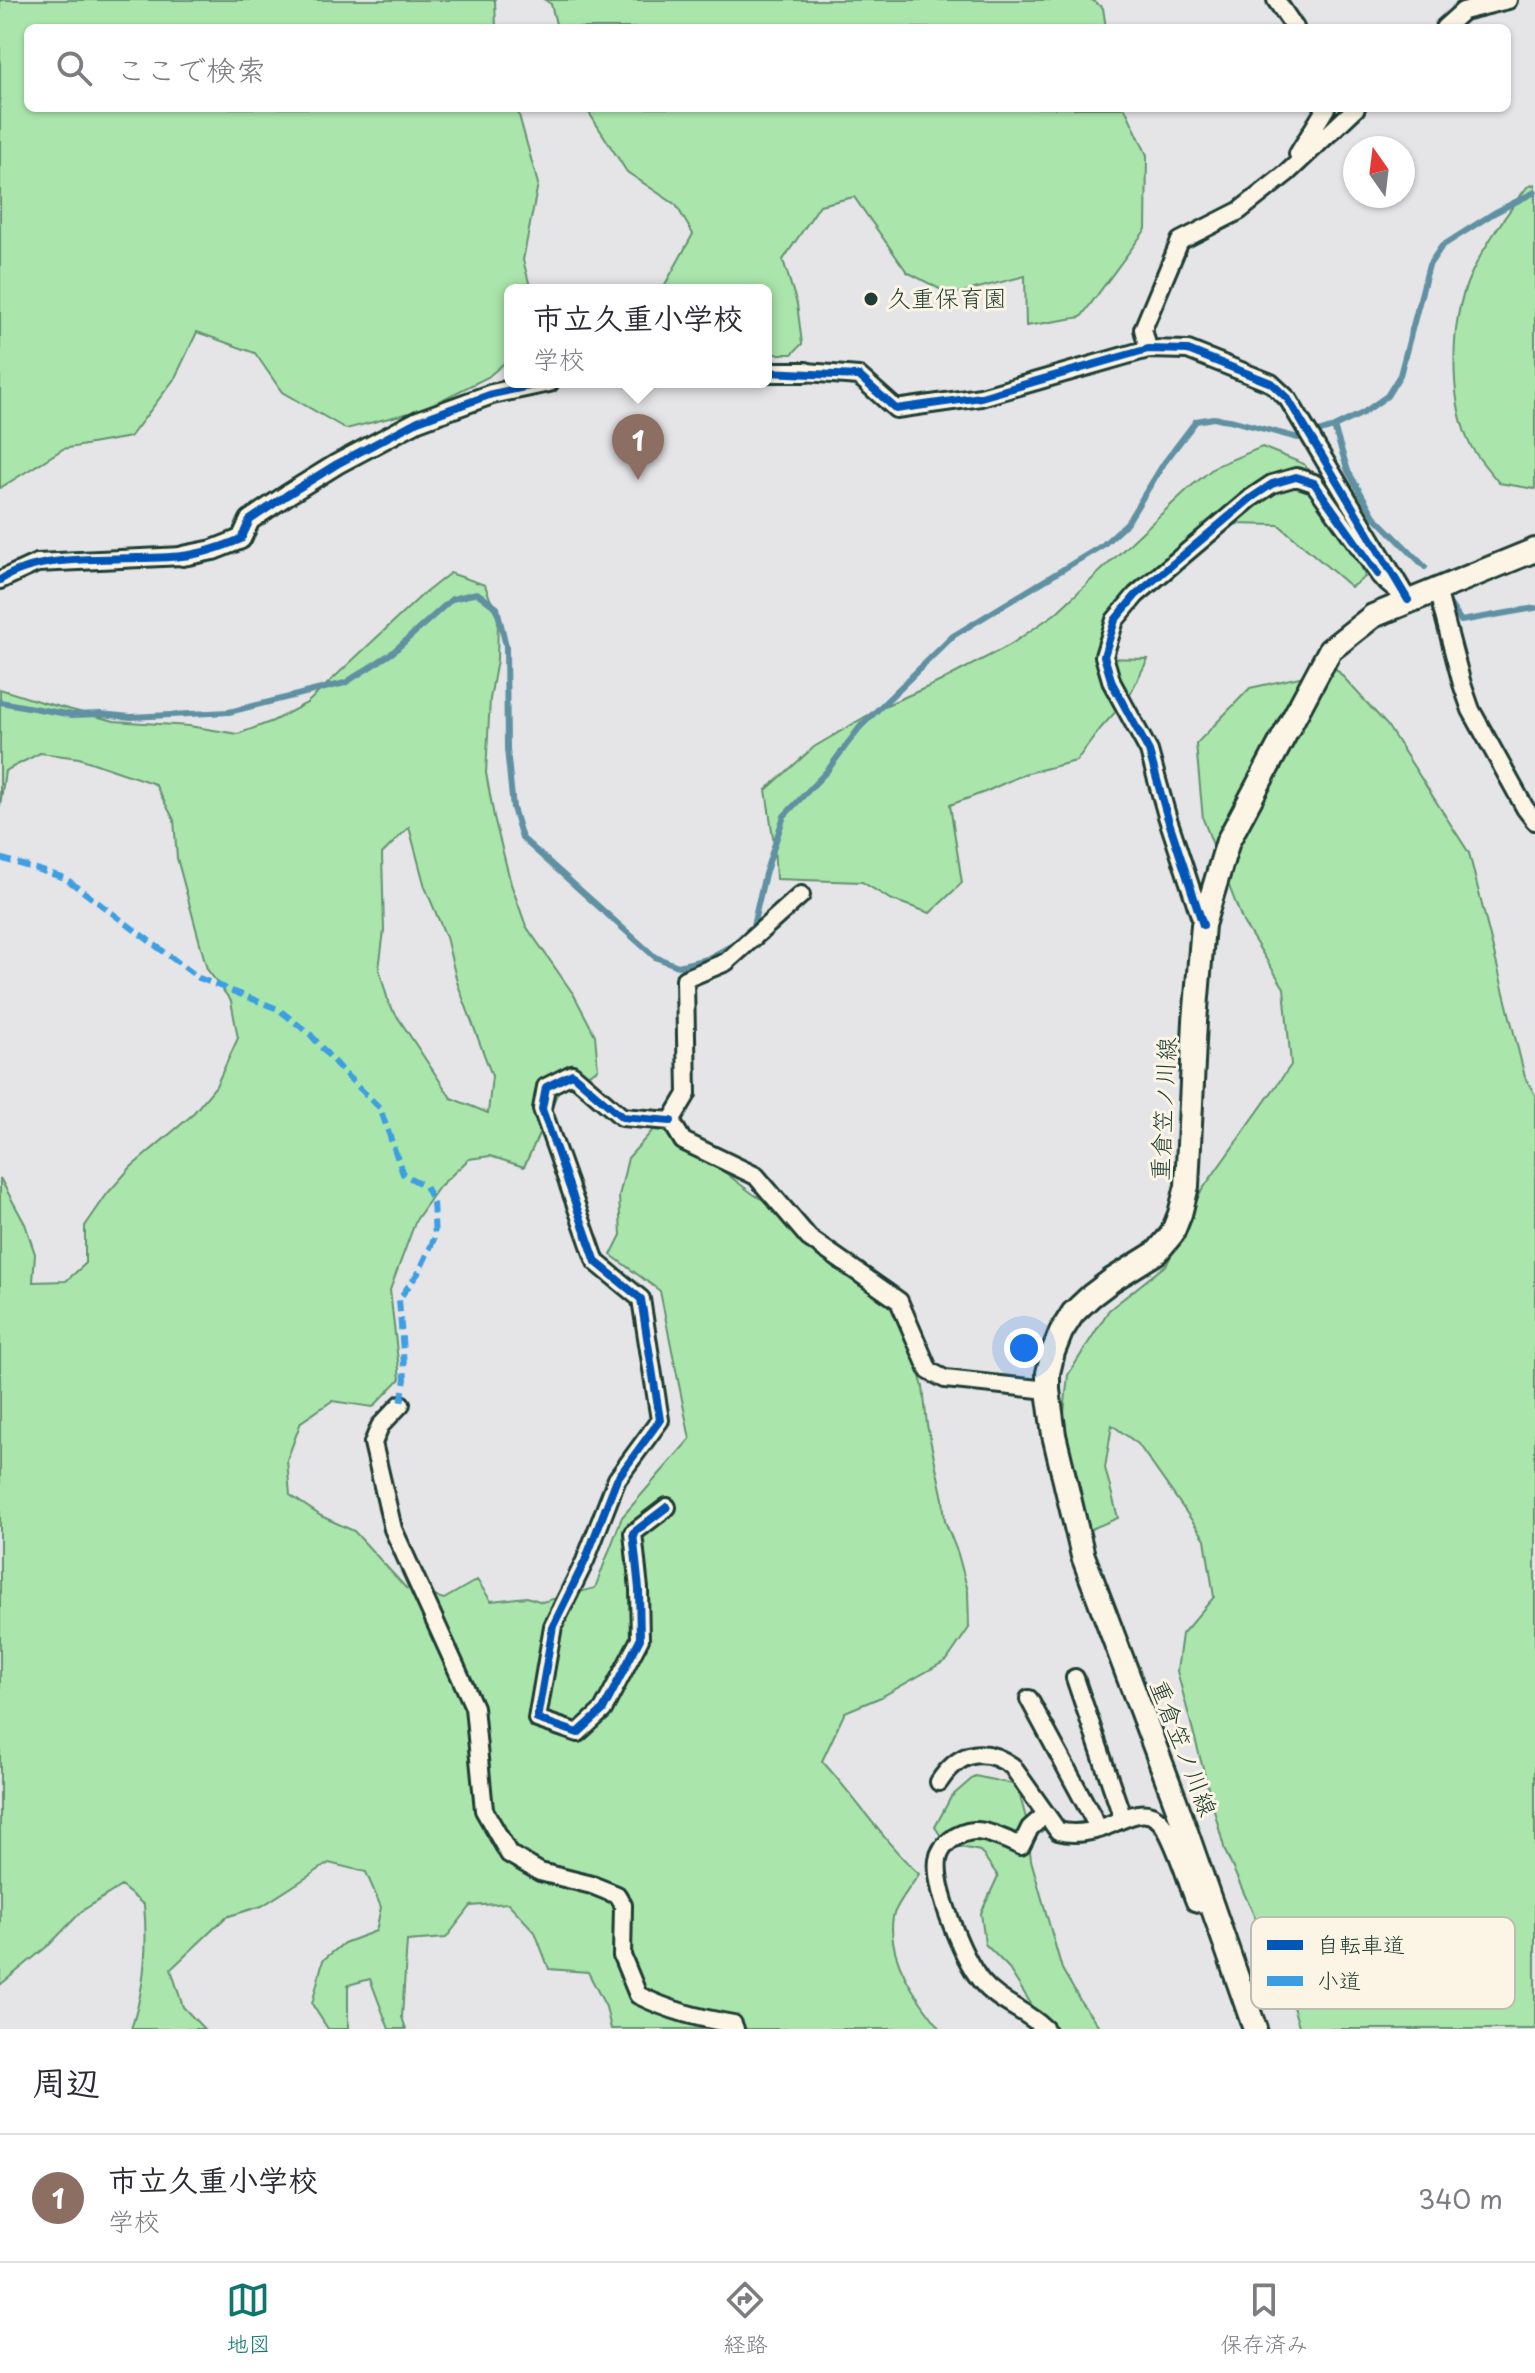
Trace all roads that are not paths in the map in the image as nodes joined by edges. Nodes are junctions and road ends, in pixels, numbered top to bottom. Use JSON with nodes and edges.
{"nodes":[{"id":1,"x":1276,"y":0,"type":"edge"},
{"id":2,"x":1504,"y":1,"type":"edge"},
{"id":3,"x":1292,"y":24,"type":"edge"},
{"id":4,"x":1448,"y":24,"type":"edge"},
{"id":5,"x":1324,"y":112,"type":"edge"},
{"id":6,"x":1352,"y":112,"type":"edge"},
{"id":7,"x":1287,"y":173,"type":"junction"},
{"id":8,"x":1148,"y":349,"type":"junction"},
{"id":9,"x":772,"y":372,"type":"edge"},
{"id":10,"x":806,"y":372,"type":"joint"},
{"id":11,"x":520,"y":388,"type":"edge"},
{"id":12,"x":1535,"y":550,"type":"edge"},
{"id":13,"x":183,"y":556,"type":"joint"},
{"id":14,"x":0,"y":580,"type":"edge"},
{"id":15,"x":1437,"y":589,"type":"junction"},
{"id":16,"x":1408,"y":600,"type":"junction"},
{"id":17,"x":1535,"y":821,"type":"edge"},
{"id":18,"x":801,"y":895,"type":"dead end"},
{"id":19,"x":1203,"y":925,"type":"junction"},
{"id":20,"x":671,"y":1121,"type":"junction"},
{"id":21,"x":1048,"y":1390,"type":"junction"},
{"id":22,"x":401,"y":1404,"type":"dead end"},
{"id":23,"x":667,"y":1507,"type":"dead end"},
{"id":24,"x":1075,"y":1678,"type":"dead end"},
{"id":25,"x":1029,"y":1699,"type":"dead end"},
{"id":26,"x":939,"y":1782,"type":"dead end"},
{"id":27,"x":1046,"y":1814,"type":"junction"},
{"id":28,"x":1123,"y":1819,"type":"junction"},
{"id":29,"x":1099,"y":1829,"type":"junction"},
{"id":30,"x":1213,"y":1907,"type":"junction"},
{"id":31,"x":735,"y":2029,"type":"edge"},
{"id":32,"x":1045,"y":2029,"type":"edge"},
{"id":33,"x":1255,"y":2029,"type":"edge"}],
"edges":[{"from":1,"to":3,"type":"street"},
{"from":2,"to":4,"type":"street"},
{"from":5,"to":7,"type":"street"},
{"from":6,"to":7,"type":"street"},
{"from":7,"to":8,"type":"street"},
{"from":8,"to":10,"type":"street"},
{"from":8,"to":16,"type":"street"},
{"from":9,"to":10,"type":"street"},
{"from":11,"to":13,"type":"street"},
{"from":12,"to":15,"type":"main road","name":"重倉笠ノ川線"},
{"from":13,"to":14,"type":"street"},
{"from":15,"to":16,"type":"main road","name":"重倉笠ノ川線"},
{"from":15,"to":17,"type":"street"},
{"from":16,"to":19,"type":"main road","name":"重倉笠ノ川線"},
{"from":16,"to":19,"type":"street"},
{"from":18,"to":20,"type":"street"},
{"from":19,"to":21,"type":"main road","name":"重倉笠ノ川線"},
{"from":20,"to":21,"type":"street"},
{"from":20,"to":23,"type":"street"},
{"from":21,"to":30,"type":"main road","name":"重倉笠ノ川線"},
{"from":22,"to":31,"type":"street"},
{"from":24,"to":28,"type":"street"},
{"from":25,"to":29,"type":"street"},
{"from":26,"to":27,"type":"street"},
{"from":27,"to":29,"type":"street"},
{"from":27,"to":32,"type":"street"},
{"from":28,"to":29,"type":"street"},
{"from":28,"to":30,"type":"street"},
{"from":30,"to":33,"type":"main road","name":"重倉笠ノ川線"}]}
